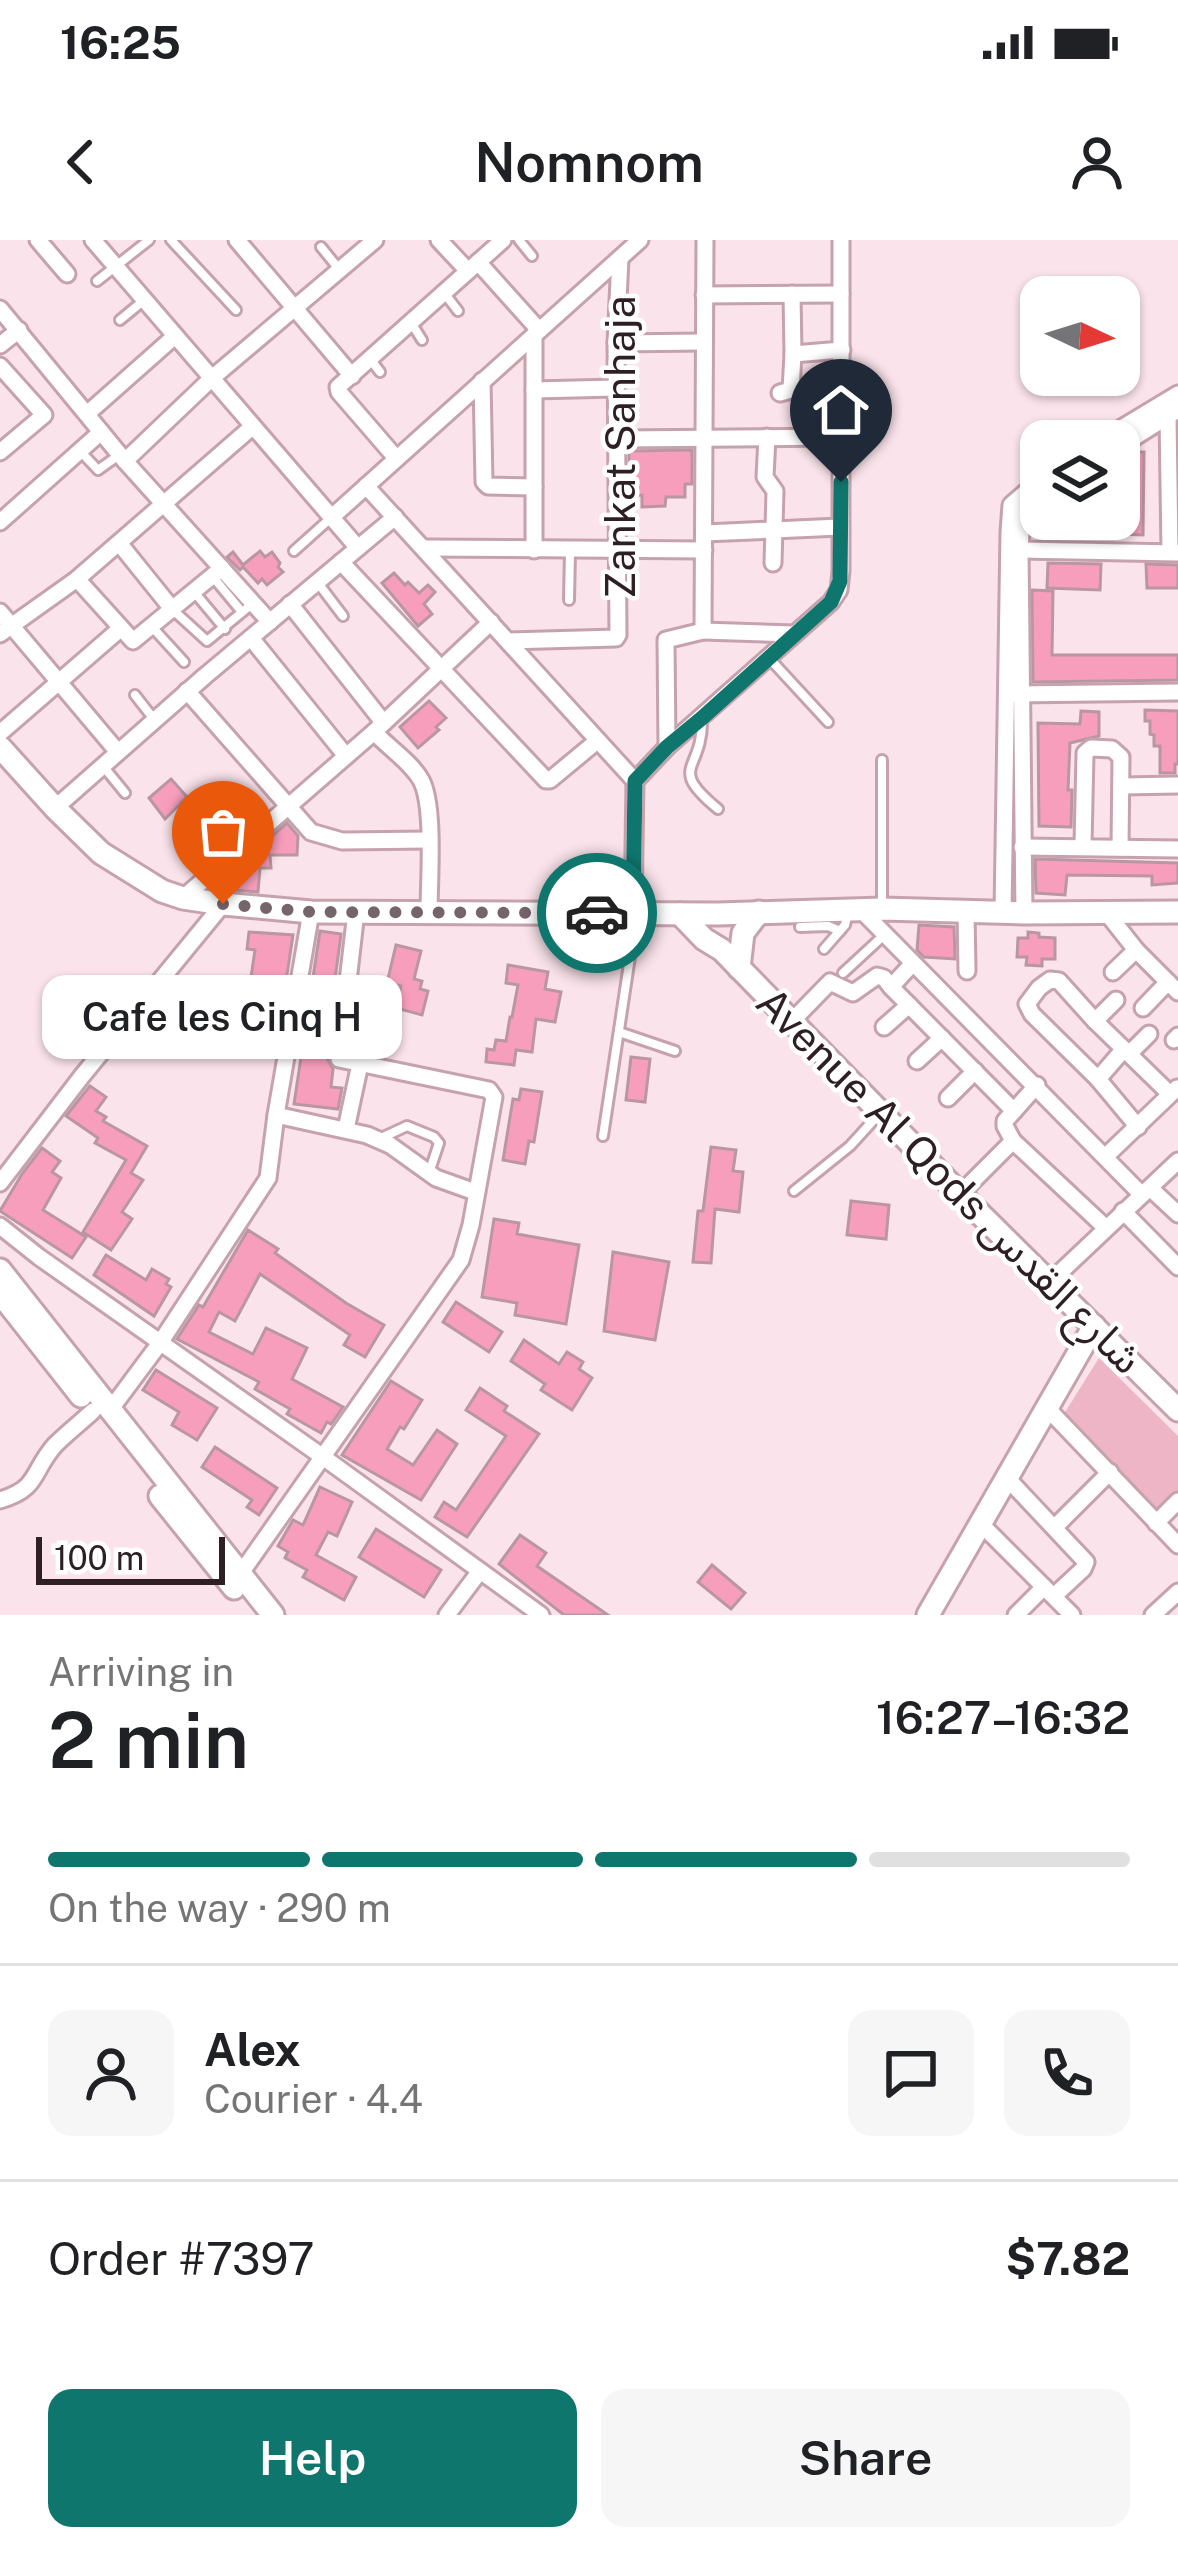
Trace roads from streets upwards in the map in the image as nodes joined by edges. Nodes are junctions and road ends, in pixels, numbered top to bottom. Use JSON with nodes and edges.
{"nodes":[{"id":1,"x":38,"y":240,"type":"edge"},
{"id":2,"x":93,"y":240,"type":"edge"},
{"id":3,"x":237,"y":240,"type":"edge"},
{"id":4,"x":375,"y":240,"type":"edge"},
{"id":5,"x":439,"y":240,"type":"edge"},
{"id":6,"x":503,"y":240,"type":"edge"},
{"id":7,"x":640,"y":240,"type":"edge"},
{"id":8,"x":704,"y":240,"type":"edge"},
{"id":9,"x":842,"y":240,"type":"edge"},
{"id":10,"x":620,"y":258,"type":"junction"},
{"id":11,"x":473,"y":266,"type":"junction"},
{"id":12,"x":67,"y":274,"type":"dead end"},
{"id":13,"x":792,"y":294,"type":"junction"},
{"id":14,"x":842,"y":294,"type":"junction"},
{"id":15,"x":704,"y":295,"type":"junction"},
{"id":16,"x":295,"y":308,"type":"junction"},
{"id":17,"x":0,"y":309,"type":"edge"},
{"id":18,"x":19,"y":330,"type":"junction"},
{"id":19,"x":536,"y":333,"type":"junction"},
{"id":20,"x":175,"y":336,"type":"junction"},
{"id":21,"x":703,"y":342,"type":"junction"},
{"id":22,"x":616,"y":343,"type":"junction"},
{"id":23,"x":0,"y":345,"type":"edge"},
{"id":24,"x":842,"y":350,"type":"junction"},
{"id":25,"x":794,"y":354,"type":"junction"},
{"id":26,"x":0,"y":366,"type":"edge"},
{"id":27,"x":212,"y":378,"type":"junction"},
{"id":28,"x":345,"y":382,"type":"junction"},
{"id":29,"x":482,"y":382,"type":"junction"},
{"id":30,"x":616,"y":388,"type":"junction"},
{"id":31,"x":534,"y":390,"type":"junction"},
{"id":32,"x":780,"y":393,"type":"dead end"},
{"id":33,"x":1178,"y":394,"type":"edge"},
{"id":34,"x":88,"y":413,"type":"junction"},
{"id":35,"x":1174,"y":414,"type":"edge"},
{"id":36,"x":1135,"y":420,"type":"edge"},
{"id":37,"x":252,"y":427,"type":"junction"},
{"id":38,"x":101,"y":432,"type":"junction"},
{"id":39,"x":1140,"y":434,"type":"edge"},
{"id":40,"x":841,"y":436,"type":"junction"},
{"id":41,"x":767,"y":437,"type":"junction"},
{"id":42,"x":619,"y":439,"type":"junction"},
{"id":43,"x":703,"y":439,"type":"junction"},
{"id":44,"x":0,"y":452,"type":"edge"},
{"id":45,"x":123,"y":457,"type":"junction"},
{"id":46,"x":396,"y":458,"type":"junction"},
{"id":47,"x":366,"y":486,"type":"junction"},
{"id":48,"x":534,"y":487,"type":"junction"},
{"id":49,"x":163,"y":502,"type":"junction"},
{"id":50,"x":1020,"y":504,"type":"edge"},
{"id":51,"x":1020,"y":506,"type":"edge"},
{"id":52,"x":1017,"y":508,"type":"junction"},
{"id":53,"x":333,"y":516,"type":"junction"},
{"id":54,"x":395,"y":517,"type":"junction"},
{"id":55,"x":0,"y":523,"type":"edge"},
{"id":56,"x":840,"y":527,"type":"junction"},
{"id":57,"x":774,"y":530,"type":"junction"},
{"id":58,"x":704,"y":541,"type":"junction"},
{"id":59,"x":119,"y":543,"type":"junction"},
{"id":60,"x":358,"y":548,"type":"junction"},
{"id":61,"x":423,"y":548,"type":"junction"},
{"id":62,"x":619,"y":549,"type":"junction"},
{"id":63,"x":534,"y":550,"type":"junction"},
{"id":64,"x":1020,"y":550,"type":"junction"},
{"id":65,"x":1174,"y":553,"type":"edge"},
{"id":66,"x":341,"y":562,"type":"junction"},
{"id":67,"x":773,"y":563,"type":"dead end"},
{"id":68,"x":217,"y":572,"type":"junction"},
{"id":69,"x":76,"y":579,"type":"junction"},
{"id":70,"x":290,"y":604,"type":"junction"},
{"id":71,"x":172,"y":610,"type":"junction"},
{"id":72,"x":0,"y":611,"type":"edge"},
{"id":73,"x":270,"y":622,"type":"junction"},
{"id":74,"x":491,"y":622,"type":"junction"},
{"id":75,"x":6,"y":630,"type":"edge"},
{"id":76,"x":703,"y":631,"type":"junction"},
{"id":77,"x":794,"y":634,"type":"junction"},
{"id":78,"x":126,"y":635,"type":"junction"},
{"id":79,"x":251,"y":638,"type":"junction"},
{"id":80,"x":508,"y":641,"type":"junction"},
{"id":81,"x":442,"y":670,"type":"junction"},
{"id":82,"x":60,"y":681,"type":"junction"},
{"id":83,"x":187,"y":691,"type":"junction"},
{"id":84,"x":1178,"y":692,"type":"edge"},
{"id":85,"x":1014,"y":694,"type":"junction"},
{"id":86,"x":378,"y":728,"type":"junction"},
{"id":87,"x":0,"y":733,"type":"edge"},
{"id":88,"x":597,"y":741,"type":"junction"},
{"id":89,"x":0,"y":747,"type":"edge"},
{"id":90,"x":667,"y":747,"type":"junction"},
{"id":91,"x":117,"y":751,"type":"junction"},
{"id":92,"x":346,"y":756,"type":"junction"},
{"id":93,"x":635,"y":781,"type":"junction"},
{"id":94,"x":1178,"y":785,"type":"edge"},
{"id":95,"x":1121,"y":786,"type":"junction"},
{"id":96,"x":288,"y":806,"type":"junction"},
{"id":97,"x":55,"y":808,"type":"junction"},
{"id":98,"x":428,"y":840,"type":"junction"},
{"id":99,"x":1083,"y":846,"type":"junction"},
{"id":100,"x":1022,"y":847,"type":"junction"},
{"id":101,"x":1120,"y":848,"type":"junction"},
{"id":102,"x":1178,"y":849,"type":"edge"},
{"id":103,"x":183,"y":898,"type":"junction"},
{"id":104,"x":223,"y":904,"type":"junction"},
{"id":105,"x":966,"y":911,"type":"junction"},
{"id":106,"x":311,"y":912,"type":"junction"},
{"id":107,"x":356,"y":912,"type":"junction"},
{"id":108,"x":430,"y":912,"type":"junction"},
{"id":109,"x":759,"y":912,"type":"junction"},
{"id":110,"x":1106,"y":912,"type":"junction"},
{"id":111,"x":1178,"y":912,"type":"edge"},
{"id":112,"x":641,"y":913,"type":"junction"},
{"id":113,"x":1013,"y":913,"type":"junction"},
{"id":114,"x":690,"y":914,"type":"junction"},
{"id":115,"x":858,"y":915,"type":"junction"},
{"id":116,"x":713,"y":944,"type":"junction"},
{"id":117,"x":1136,"y":950,"type":"junction"},
{"id":118,"x":913,"y":963,"type":"junction"},
{"id":119,"x":739,"y":968,"type":"junction"},
{"id":120,"x":967,"y":970,"type":"dead end"},
{"id":121,"x":1113,"y":972,"type":"dead end"},
{"id":122,"x":891,"y":987,"type":"junction"},
{"id":123,"x":1173,"y":987,"type":"edge"},
{"id":124,"x":1116,"y":1000,"type":"dead end"},
{"id":125,"x":908,"y":1005,"type":"junction"},
{"id":126,"x":1143,"y":1008,"type":"dead end"},
{"id":127,"x":792,"y":1021,"type":"junction"},
{"id":128,"x":1095,"y":1022,"type":"junction"},
{"id":129,"x":884,"y":1027,"type":"dead end"},
{"id":130,"x":1149,"y":1034,"type":"dead end"},
{"id":131,"x":942,"y":1038,"type":"junction"},
{"id":132,"x":1127,"y":1052,"type":"junction"},
{"id":133,"x":916,"y":1061,"type":"dead end"},
{"id":134,"x":360,"y":1064,"type":"junction"},
{"id":135,"x":975,"y":1071,"type":"junction"},
{"id":136,"x":1098,"y":1079,"type":"junction"},
{"id":137,"x":1036,"y":1085,"type":"junction"},
{"id":138,"x":1176,"y":1089,"type":"edge"},
{"id":139,"x":948,"y":1098,"type":"dead end"},
{"id":140,"x":1013,"y":1111,"type":"junction"},
{"id":141,"x":276,"y":1115,"type":"junction"},
{"id":142,"x":1138,"y":1127,"type":"junction"},
{"id":143,"x":346,"y":1129,"type":"junction"},
{"id":144,"x":1013,"y":1141,"type":"junction"},
{"id":145,"x":1106,"y":1156,"type":"junction"},
{"id":146,"x":1178,"y":1161,"type":"edge"},
{"id":147,"x":0,"y":1183,"type":"edge"},
{"id":148,"x":475,"y":1192,"type":"junction"},
{"id":149,"x":1146,"y":1192,"type":"junction"},
{"id":150,"x":960,"y":1194,"type":"junction"},
{"id":151,"x":1123,"y":1211,"type":"junction"},
{"id":152,"x":1178,"y":1214,"type":"edge"},
{"id":153,"x":0,"y":1226,"type":"edge"},
{"id":154,"x":1106,"y":1228,"type":"junction"},
{"id":155,"x":1178,"y":1267,"type":"edge"},
{"id":156,"x":0,"y":1270,"type":"edge"},
{"id":157,"x":1051,"y":1281,"type":"junction"},
{"id":158,"x":0,"y":1293,"type":"edge"},
{"id":159,"x":1094,"y":1326,"type":"junction"},
{"id":160,"x":160,"y":1343,"type":"junction"},
{"id":161,"x":1048,"y":1409,"type":"junction"},
{"id":162,"x":101,"y":1410,"type":"junction"},
{"id":163,"x":1178,"y":1410,"type":"edge"},
{"id":164,"x":323,"y":1457,"type":"junction"},
{"id":165,"x":1110,"y":1472,"type":"junction"},
{"id":166,"x":1007,"y":1478,"type":"junction"},
{"id":167,"x":0,"y":1501,"type":"edge"},
{"id":168,"x":1178,"y":1502,"type":"edge"},
{"id":169,"x":980,"y":1523,"type":"junction"},
{"id":170,"x":1156,"y":1523,"type":"junction"},
{"id":171,"x":1054,"y":1527,"type":"junction"},
{"id":172,"x":1178,"y":1545,"type":"edge"},
{"id":173,"x":480,"y":1570,"type":"junction"},
{"id":174,"x":241,"y":1573,"type":"junction"},
{"id":175,"x":1049,"y":1591,"type":"junction"},
{"id":176,"x":1178,"y":1592,"type":"edge"},
{"id":177,"x":934,"y":1613,"type":"edge"},
{"id":178,"x":1020,"y":1614,"type":"edge"},
{"id":179,"x":255,"y":1615,"type":"edge"},
{"id":180,"x":274,"y":1615,"type":"edge"},
{"id":181,"x":447,"y":1615,"type":"edge"},
{"id":182,"x":541,"y":1615,"type":"edge"},
{"id":183,"x":1072,"y":1615,"type":"edge"},
{"id":184,"x":1153,"y":1615,"type":"edge"}],
"edges":[{"from":1,"to":12,"type":"street"},
{"from":2,"to":20,"type":"street"},
{"from":3,"to":16,"type":"street"},
{"from":4,"to":16,"type":"street"},
{"from":5,"to":11,"type":"street"},
{"from":6,"to":11,"type":"street"},
{"from":7,"to":10,"type":"street"},
{"from":8,"to":15,"type":"street"},
{"from":9,"to":14,"type":"street"},
{"from":10,"to":19,"type":"street"},
{"from":10,"to":22,"type":"street","name":"Zankat Sanhaja"},
{"from":11,"to":19,"type":"street"},
{"from":11,"to":28,"type":"street"},
{"from":13,"to":14,"type":"street"},
{"from":13,"to":15,"type":"street"},
{"from":13,"to":25,"type":"street"},
{"from":14,"to":24,"type":"street"},
{"from":15,"to":21,"type":"street"},
{"from":16,"to":27,"type":"street"},
{"from":16,"to":28,"type":"street"},
{"from":17,"to":18,"type":"street"},
{"from":18,"to":23,"type":"street"},
{"from":18,"to":34,"type":"street"},
{"from":19,"to":29,"type":"street"},
{"from":19,"to":31,"type":"street"},
{"from":20,"to":27,"type":"street"},
{"from":20,"to":34,"type":"street"},
{"from":21,"to":22,"type":"street"},
{"from":21,"to":43,"type":"street"},
{"from":22,"to":30,"type":"street","name":"Zankat Sanhaja"},
{"from":24,"to":25,"type":"street"},
{"from":24,"to":40,"type":"street"},
{"from":25,"to":32,"type":"street"},
{"from":26,"to":44,"type":"street"},
{"from":27,"to":37,"type":"street"},
{"from":27,"to":45,"type":"street"},
{"from":28,"to":46,"type":"street"},
{"from":29,"to":46,"type":"street"},
{"from":29,"to":48,"type":"street"},
{"from":30,"to":31,"type":"street"},
{"from":30,"to":42,"type":"street","name":"Zankat Sanhaja"},
{"from":31,"to":48,"type":"street"},
{"from":33,"to":36,"type":"street"},
{"from":34,"to":38,"type":"street"},
{"from":35,"to":39,"type":"street"},
{"from":35,"to":65,"type":"street"},
{"from":37,"to":49,"type":"street"},
{"from":37,"to":53,"type":"street"},
{"from":38,"to":45,"type":"street"},
{"from":38,"to":55,"type":"street"},
{"from":40,"to":41,"type":"street"},
{"from":40,"to":56,"type":"street"},
{"from":41,"to":43,"type":"street"},
{"from":41,"to":57,"type":"street"},
{"from":42,"to":43,"type":"street"},
{"from":42,"to":62,"type":"street","name":"Zankat Sanhaja"},
{"from":43,"to":58,"type":"street"},
{"from":45,"to":49,"type":"street"},
{"from":46,"to":47,"type":"street"},
{"from":47,"to":53,"type":"street"},
{"from":47,"to":54,"type":"street"},
{"from":48,"to":63,"type":"street"},
{"from":49,"to":59,"type":"street"},
{"from":49,"to":68,"type":"street"},
{"from":50,"to":52,"type":"street"},
{"from":51,"to":52,"type":"street"},
{"from":52,"to":64,"type":"street"},
{"from":52,"to":85,"type":"street"},
{"from":53,"to":60,"type":"street"},
{"from":54,"to":60,"type":"street"},
{"from":54,"to":61,"type":"street"},
{"from":56,"to":57,"type":"street"},
{"from":56,"to":77,"type":"street"},
{"from":57,"to":58,"type":"street"},
{"from":57,"to":67,"type":"street"},
{"from":58,"to":62,"type":"street"},
{"from":58,"to":76,"type":"street"},
{"from":59,"to":69,"type":"street"},
{"from":59,"to":71,"type":"street"},
{"from":60,"to":66,"type":"street"},
{"from":61,"to":63,"type":"street"},
{"from":61,"to":74,"type":"street"},
{"from":62,"to":63,"type":"street"},
{"from":62,"to":80,"type":"street","name":"Zankat Sanhaja"},
{"from":64,"to":65,"type":"street"},
{"from":64,"to":85,"type":"street"},
{"from":66,"to":70,"type":"street"},
{"from":66,"to":81,"type":"street"},
{"from":68,"to":71,"type":"street"},
{"from":68,"to":73,"type":"street"},
{"from":69,"to":75,"type":"street"},
{"from":69,"to":78,"type":"street"},
{"from":70,"to":73,"type":"street"},
{"from":70,"to":86,"type":"street"},
{"from":71,"to":78,"type":"street"},
{"from":72,"to":75,"type":"street"},
{"from":73,"to":79,"type":"street"},
{"from":74,"to":80,"type":"street"},
{"from":74,"to":81,"type":"street"},
{"from":75,"to":82,"type":"street"},
{"from":76,"to":77,"type":"street"},
{"from":76,"to":90,"type":"street"},
{"from":77,"to":90,"type":"street"},
{"from":78,"to":82,"type":"street"},
{"from":79,"to":83,"type":"street"},
{"from":79,"to":92,"type":"street"},
{"from":80,"to":88,"type":"street"},
{"from":81,"to":86,"type":"street"},
{"from":81,"to":88,"type":"street"},
{"from":82,"to":87,"type":"street"},
{"from":82,"to":91,"type":"street"},
{"from":83,"to":91,"type":"street"},
{"from":83,"to":96,"type":"street"},
{"from":84,"to":85,"type":"street"},
{"from":85,"to":100,"type":"street"},
{"from":85,"to":113,"type":"street"},
{"from":86,"to":92,"type":"street"},
{"from":86,"to":98,"type":"street"},
{"from":88,"to":93,"type":"street"},
{"from":89,"to":97,"type":"street"},
{"from":90,"to":93,"type":"street"},
{"from":91,"to":97,"type":"street"},
{"from":92,"to":96,"type":"street"},
{"from":93,"to":112,"type":"street"},
{"from":94,"to":95,"type":"street"},
{"from":95,"to":99,"type":"street"},
{"from":95,"to":101,"type":"street"},
{"from":96,"to":98,"type":"street"},
{"from":96,"to":103,"type":"street"},
{"from":97,"to":103,"type":"street"},
{"from":98,"to":108,"type":"street"},
{"from":99,"to":100,"type":"street"},
{"from":99,"to":101,"type":"street"},
{"from":100,"to":113,"type":"street"},
{"from":101,"to":102,"type":"street"},
{"from":103,"to":104,"type":"street"},
{"from":104,"to":106,"type":"street"},
{"from":104,"to":147,"type":"street"},
{"from":105,"to":113,"type":"street"},
{"from":105,"to":115,"type":"street"},
{"from":105,"to":120,"type":"street"},
{"from":106,"to":107,"type":"street"},
{"from":106,"to":141,"type":"street"},
{"from":107,"to":108,"type":"street"},
{"from":107,"to":134,"type":"street"},
{"from":108,"to":112,"type":"street"},
{"from":109,"to":114,"type":"street"},
{"from":109,"to":115,"type":"street"},
{"from":109,"to":119,"type":"street"},
{"from":110,"to":111,"type":"street"},
{"from":110,"to":113,"type":"street"},
{"from":110,"to":117,"type":"street"},
{"from":112,"to":114,"type":"street"},
{"from":112,"to":116,"type":"street"},
{"from":114,"to":116,"type":"street","name":"Avenue Al Qods شارع القدس"},
{"from":115,"to":118,"type":"street"},
{"from":116,"to":119,"type":"street","name":"Avenue Al Qods شارع القدس"},
{"from":117,"to":121,"type":"street"},
{"from":117,"to":123,"type":"street"},
{"from":118,"to":122,"type":"street"},
{"from":118,"to":137,"type":"street"},
{"from":119,"to":127,"type":"street","name":"Avenue Al Qods شارع القدس"},
{"from":122,"to":125,"type":"street"},
{"from":122,"to":127,"type":"street"},
{"from":123,"to":126,"type":"street"},
{"from":124,"to":128,"type":"street"},
{"from":125,"to":129,"type":"street"},
{"from":125,"to":131,"type":"street"},
{"from":127,"to":150,"type":"street","name":"Avenue Al Qods شارع القدس"},
{"from":128,"to":132,"type":"street"},
{"from":128,"to":136,"type":"street"},
{"from":130,"to":132,"type":"street"},
{"from":131,"to":133,"type":"street"},
{"from":131,"to":135,"type":"street"},
{"from":132,"to":136,"type":"street"},
{"from":132,"to":138,"type":"street"},
{"from":134,"to":143,"type":"street"},
{"from":134,"to":148,"type":"street"},
{"from":135,"to":139,"type":"street"},
{"from":135,"to":140,"type":"street"},
{"from":136,"to":142,"type":"street"},
{"from":137,"to":140,"type":"street"},
{"from":137,"to":145,"type":"street"},
{"from":138,"to":142,"type":"street"},
{"from":140,"to":144,"type":"street"},
{"from":141,"to":143,"type":"street"},
{"from":141,"to":160,"type":"street"},
{"from":142,"to":145,"type":"street"},
{"from":143,"to":148,"type":"street"},
{"from":144,"to":150,"type":"street"},
{"from":144,"to":154,"type":"street"},
{"from":145,"to":149,"type":"street"},
{"from":146,"to":149,"type":"street"},
{"from":148,"to":164,"type":"street"},
{"from":149,"to":151,"type":"street"},
{"from":149,"to":152,"type":"street"},
{"from":150,"to":157,"type":"street","name":"Avenue Al Qods شارع القدس"},
{"from":151,"to":154,"type":"street"},
{"from":151,"to":155,"type":"street"},
{"from":153,"to":160,"type":"street"},
{"from":154,"to":157,"type":"street"},
{"from":156,"to":162,"type":"street"},
{"from":157,"to":159,"type":"street","name":"Avenue Al Qods شارع القدس"},
{"from":158,"to":162,"type":"street"},
{"from":159,"to":161,"type":"street"},
{"from":159,"to":163,"type":"street","name":"Avenue Al Qods شارع القدس"},
{"from":160,"to":162,"type":"street"},
{"from":160,"to":164,"type":"street"},
{"from":161,"to":165,"type":"street"},
{"from":161,"to":166,"type":"street"},
{"from":162,"to":167,"type":"street"},
{"from":162,"to":174,"type":"street"},
{"from":162,"to":179,"type":"street"},
{"from":164,"to":173,"type":"street"},
{"from":164,"to":174,"type":"street"},
{"from":165,"to":170,"type":"street"},
{"from":165,"to":171,"type":"street"},
{"from":166,"to":169,"type":"street"},
{"from":166,"to":171,"type":"street"},
{"from":168,"to":170,"type":"street"},
{"from":169,"to":175,"type":"street"},
{"from":169,"to":177,"type":"street"},
{"from":170,"to":172,"type":"street"},
{"from":171,"to":175,"type":"street"},
{"from":173,"to":181,"type":"street"},
{"from":173,"to":182,"type":"street"},
{"from":174,"to":180,"type":"street"},
{"from":175,"to":178,"type":"street"},
{"from":175,"to":183,"type":"street"},
{"from":176,"to":184,"type":"street"}]}
